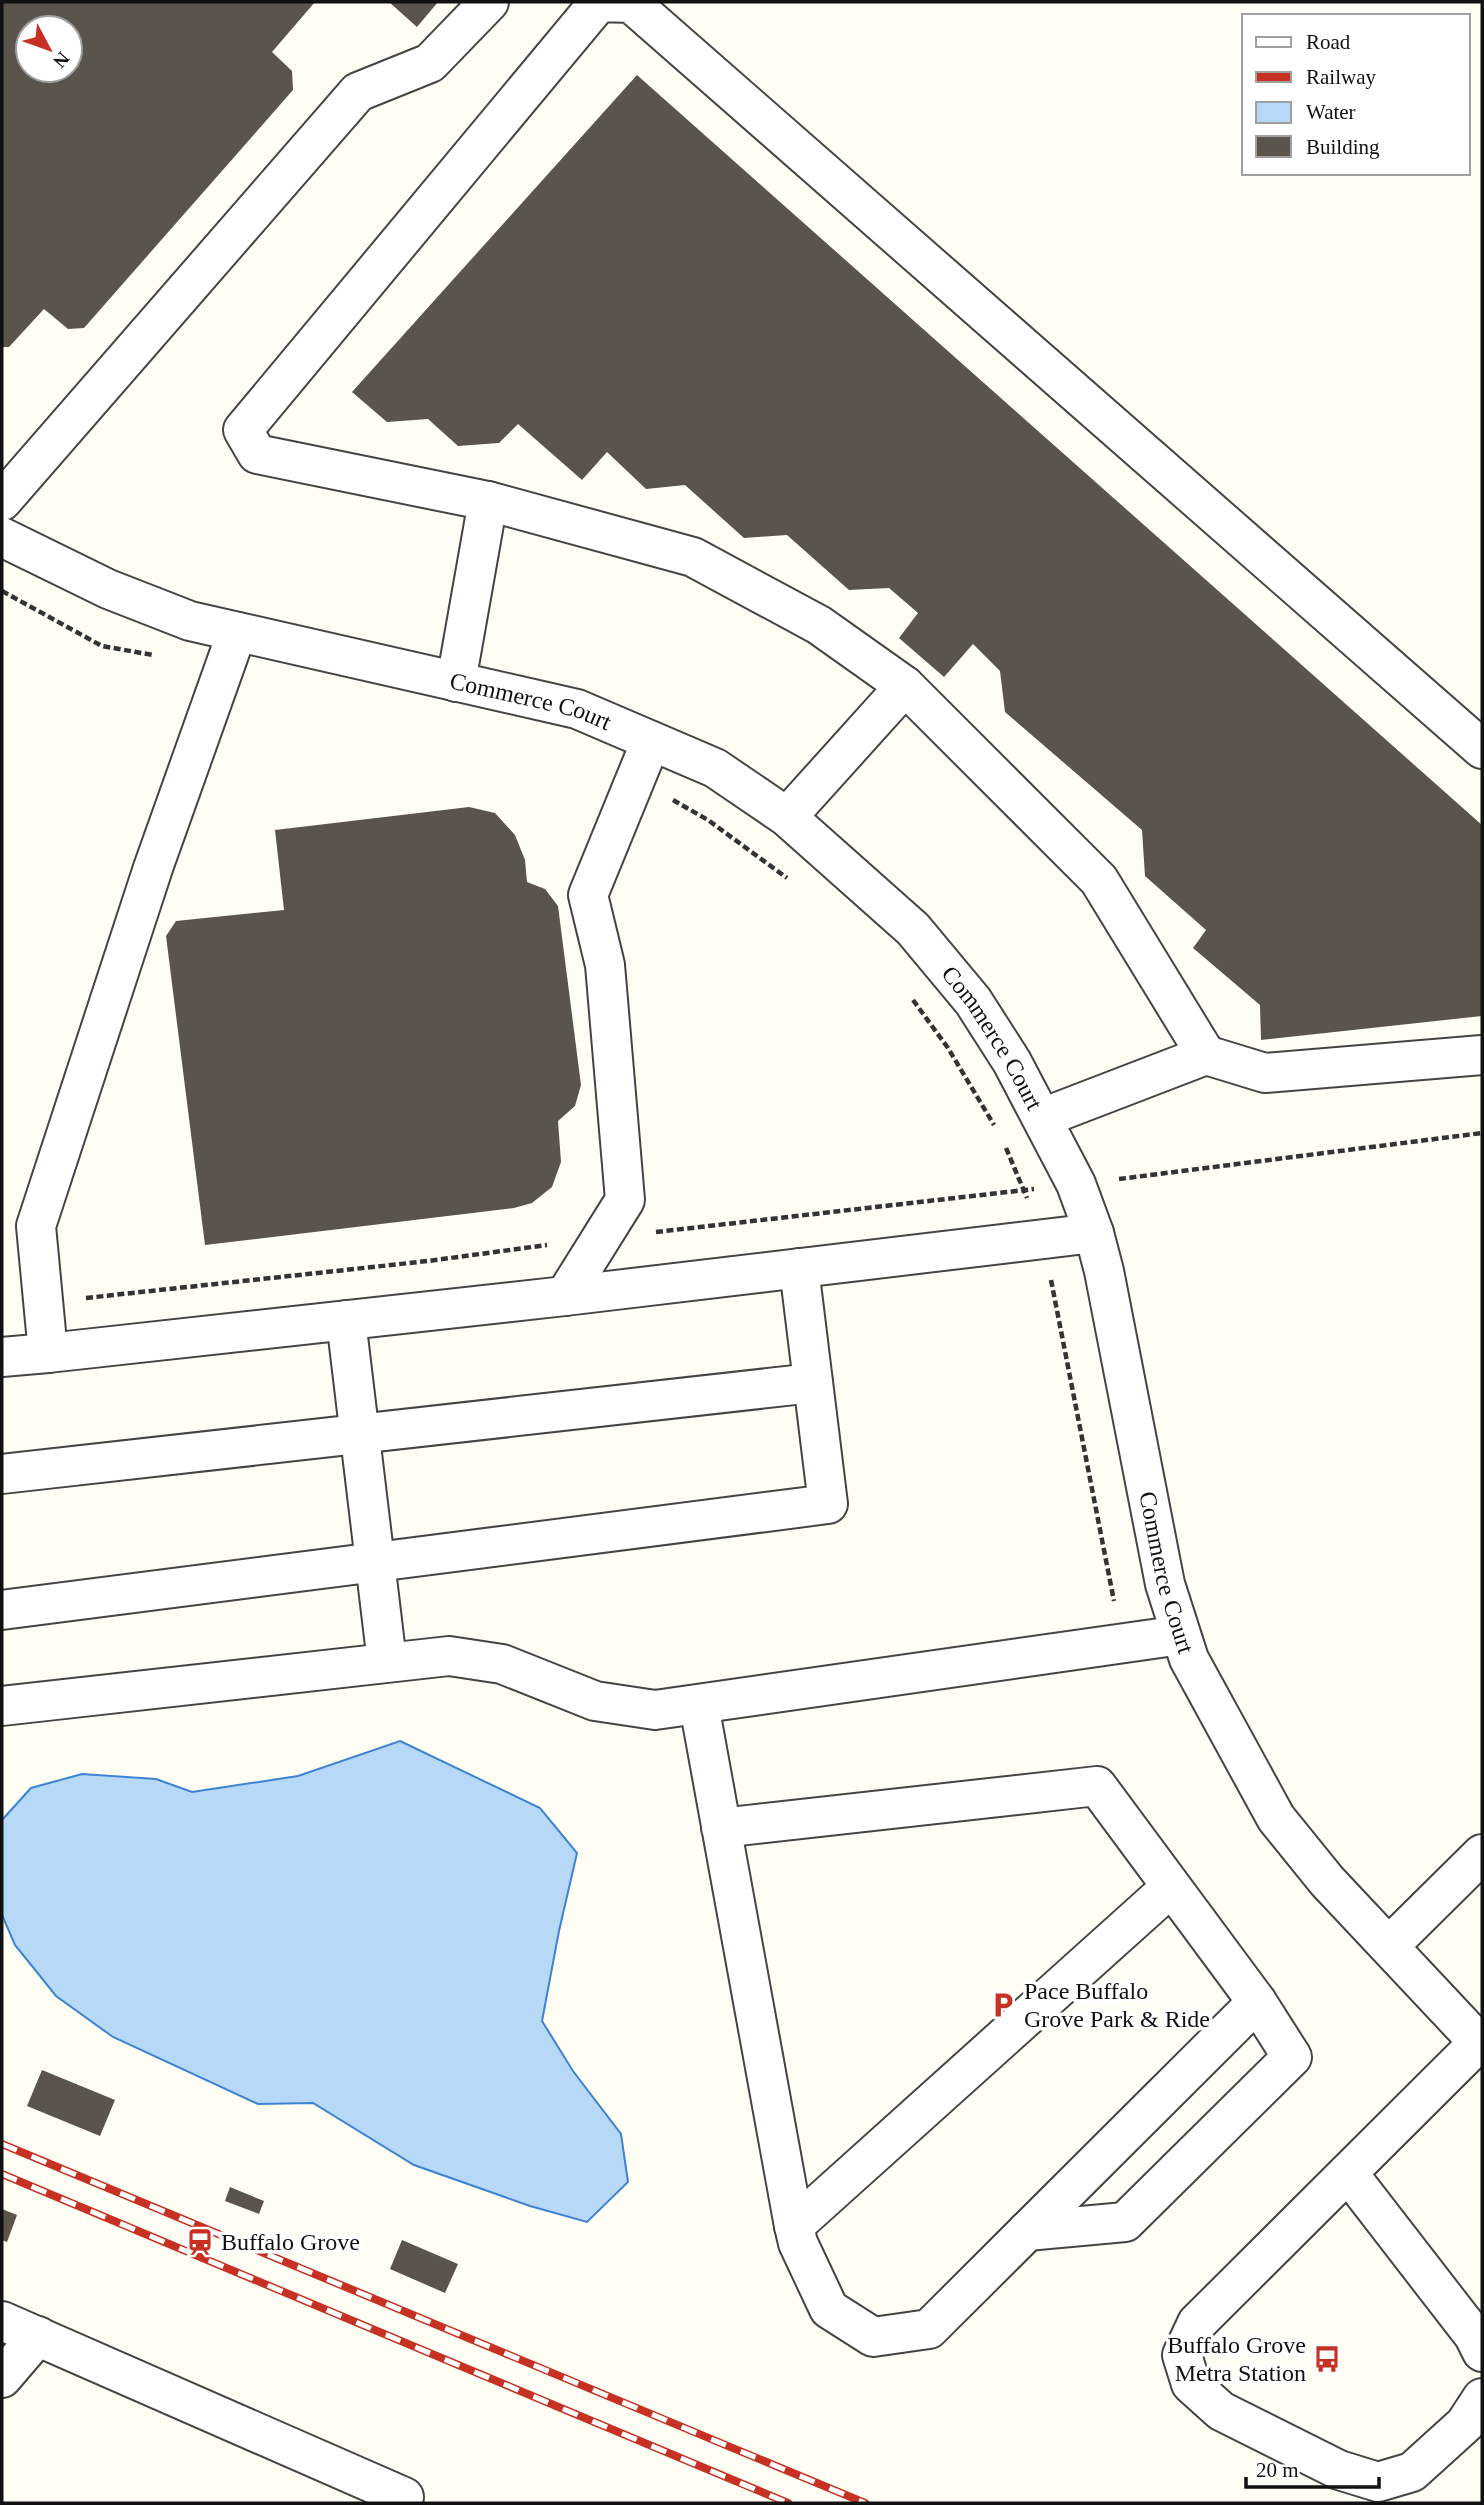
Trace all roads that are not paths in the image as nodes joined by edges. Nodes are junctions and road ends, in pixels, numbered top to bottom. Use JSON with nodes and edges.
{"nodes":[{"id":1,"x":489,"y":2,"type":"edge"},
{"id":2,"x":2,"y":501,"type":"edge"},
{"id":3,"x":488,"y":501,"type":"junction"},
{"id":4,"x":2,"y":537,"type":"edge"},
{"id":5,"x":237,"y":632,"type":"junction"},
{"id":6,"x":456,"y":682,"type":"junction"},
{"id":7,"x":905,"y":686,"type":"junction"},
{"id":8,"x":651,"y":741,"type":"junction"},
{"id":9,"x":1482,"y":748,"type":"edge"},
{"id":10,"x":787,"y":817,"type":"junction"},
{"id":11,"x":1206,"y":1055,"type":"junction"},
{"id":12,"x":1482,"y":1055,"type":"edge"},
{"id":13,"x":1042,"y":1118,"type":"junction"},
{"id":14,"x":1094,"y":1233,"type":"junction"},
{"id":15,"x":799,"y":1268,"type":"junction"},
{"id":16,"x":565,"y":1296,"type":"junction"},
{"id":17,"x":346,"y":1320,"type":"junction"},
{"id":18,"x":48,"y":1353,"type":"junction"},
{"id":19,"x":2,"y":1357,"type":"edge"},
{"id":20,"x":813,"y":1383,"type":"junction"},
{"id":21,"x":360,"y":1434,"type":"junction"},
{"id":22,"x":2,"y":1474,"type":"edge"},
{"id":23,"x":375,"y":1563,"type":"junction"},
{"id":24,"x":2,"y":1610,"type":"edge"},
{"id":25,"x":1181,"y":1635,"type":"junction"},
{"id":26,"x":387,"y":1662,"type":"junction"},
{"id":27,"x":699,"y":1705,"type":"junction"},
{"id":28,"x":2,"y":1706,"type":"edge"},
{"id":29,"x":721,"y":1828,"type":"junction"},
{"id":30,"x":1482,"y":1854,"type":"edge"},
{"id":31,"x":1171,"y":1887,"type":"junction"},
{"id":32,"x":1389,"y":1946,"type":"junction"},
{"id":33,"x":1256,"y":2002,"type":"junction"},
{"id":34,"x":1481,"y":2044,"type":"edge"},
{"id":35,"x":1348,"y":2173,"type":"junction"},
{"id":36,"x":794,"y":2226,"type":"junction"},
{"id":37,"x":1027,"y":2231,"type":"junction"},
{"id":38,"x":2,"y":2320,"type":"edge"},
{"id":39,"x":38,"y":2336,"type":"junction"},
{"id":40,"x":1482,"y":2352,"type":"edge"},
{"id":41,"x":2,"y":2378,"type":"edge"},
{"id":42,"x":1482,"y":2398,"type":"edge"},
{"id":43,"x":398,"y":2503,"type":"edge"}],
"edges":[{"from":1,"to":2,"type":"lane"},
{"from":3,"to":6,"type":"lane"},
{"from":3,"to":7,"type":"lane"},
{"from":3,"to":9,"type":"lane"},
{"from":4,"to":5,"type":"lane","name":"Commerce Court"},
{"from":5,"to":6,"type":"lane","name":"Commerce Court"},
{"from":5,"to":18,"type":"lane"},
{"from":6,"to":8,"type":"lane","name":"Commerce Court"},
{"from":7,"to":10,"type":"lane"},
{"from":7,"to":11,"type":"lane"},
{"from":8,"to":10,"type":"lane","name":"Commerce Court"},
{"from":8,"to":16,"type":"lane"},
{"from":10,"to":13,"type":"lane","name":"Commerce Court"},
{"from":11,"to":12,"type":"lane"},
{"from":11,"to":13,"type":"lane"},
{"from":13,"to":14,"type":"lane","name":"Commerce Court"},
{"from":14,"to":15,"type":"lane"},
{"from":14,"to":25,"type":"lane","name":"Commerce Court"},
{"from":15,"to":16,"type":"lane"},
{"from":15,"to":20,"type":"lane"},
{"from":16,"to":17,"type":"lane"},
{"from":17,"to":18,"type":"lane"},
{"from":17,"to":21,"type":"lane"},
{"from":18,"to":19,"type":"lane"},
{"from":20,"to":21,"type":"lane"},
{"from":20,"to":23,"type":"lane"},
{"from":21,"to":22,"type":"lane"},
{"from":21,"to":23,"type":"lane"},
{"from":23,"to":24,"type":"lane"},
{"from":23,"to":26,"type":"lane"},
{"from":25,"to":27,"type":"lane"},
{"from":25,"to":32,"type":"lane","name":"Commerce Court"},
{"from":26,"to":27,"type":"lane"},
{"from":26,"to":28,"type":"lane"},
{"from":27,"to":29,"type":"lane"},
{"from":29,"to":31,"type":"lane"},
{"from":29,"to":36,"type":"lane"},
{"from":30,"to":32,"type":"lane"},
{"from":31,"to":33,"type":"lane"},
{"from":31,"to":36,"type":"lane"},
{"from":32,"to":34,"type":"lane","name":"Commerce Court"},
{"from":33,"to":37,"type":"lane"},
{"from":33,"to":37,"type":"lane"},
{"from":34,"to":35,"type":"lane"},
{"from":35,"to":40,"type":"lane"},
{"from":35,"to":42,"type":"lane"},
{"from":36,"to":37,"type":"lane"},
{"from":38,"to":39,"type":"lane"},
{"from":39,"to":41,"type":"lane"},
{"from":39,"to":43,"type":"lane"}]}
